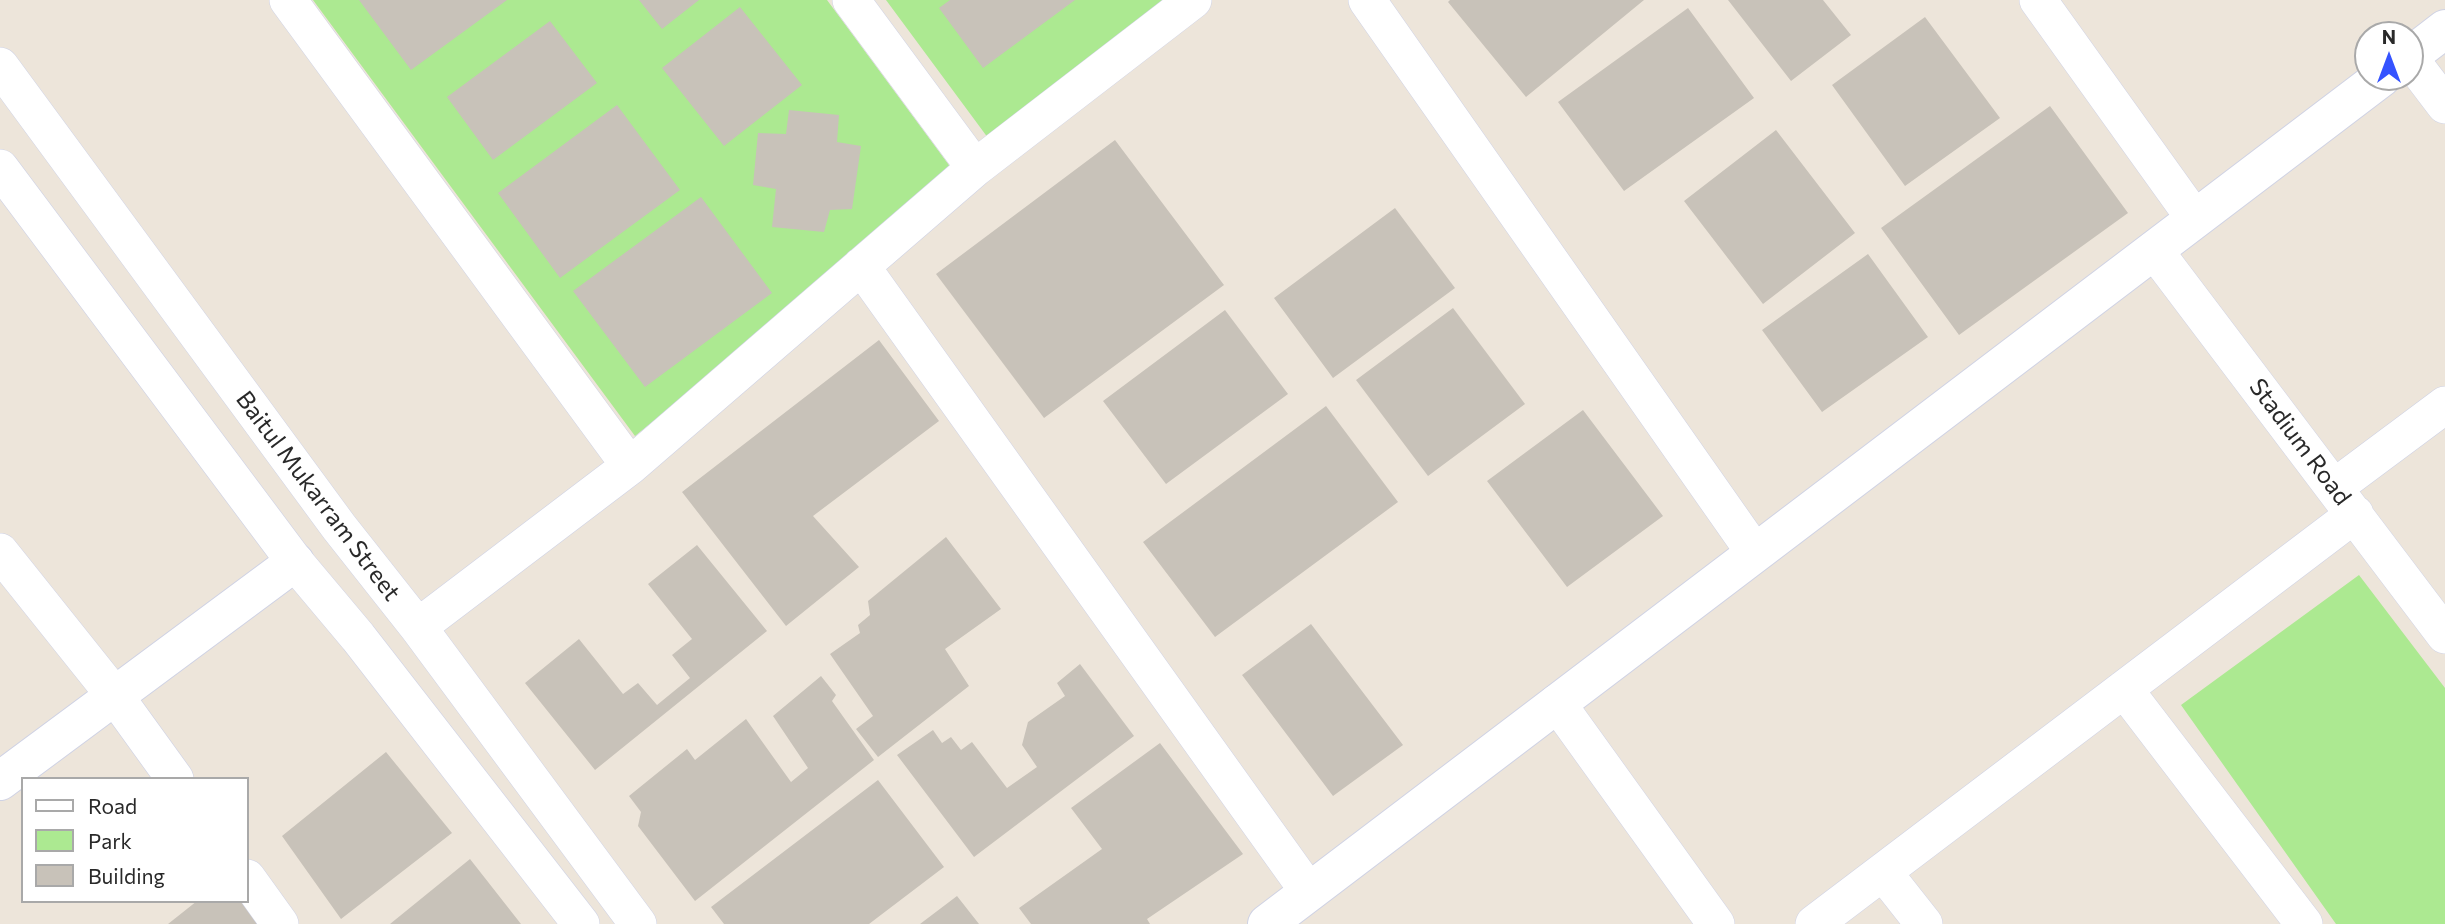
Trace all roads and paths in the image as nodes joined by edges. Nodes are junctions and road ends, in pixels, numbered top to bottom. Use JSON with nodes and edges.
{"nodes":[{"id":1,"x":288,"y":0,"type":"edge"},
{"id":2,"x":851,"y":0,"type":"edge"},
{"id":3,"x":1194,"y":0,"type":"edge"},
{"id":4,"x":1367,"y":0,"type":"edge"},
{"id":5,"x":2038,"y":0,"type":"edge"},
{"id":6,"x":2445,"y":29,"type":"edge"},
{"id":7,"x":2424,"y":46,"type":"edge"},
{"id":8,"x":0,"y":66,"type":"edge"},
{"id":9,"x":2424,"y":76,"type":"edge"},
{"id":10,"x":2364,"y":91,"type":"edge"},
{"id":11,"x":2445,"y":105,"type":"edge"},
{"id":12,"x":0,"y":168,"type":"edge"},
{"id":13,"x":975,"y":168,"type":"junction"},
{"id":14,"x":2195,"y":219,"type":"junction"},
{"id":15,"x":2154,"y":250,"type":"junction"},
{"id":16,"x":861,"y":266,"type":"junction"},
{"id":17,"x":2445,"y":405,"type":"edge"},
{"id":18,"x":630,"y":466,"type":"junction"},
{"id":19,"x":2345,"y":500,"type":"junction"},
{"id":20,"x":340,"y":527,"type":"junction"},
{"id":21,"x":0,"y":552,"type":"edge"},
{"id":22,"x":1755,"y":552,"type":"junction"},
{"id":23,"x":295,"y":562,"type":"junction"},
{"id":24,"x":418,"y":627,"type":"junction"},
{"id":25,"x":2445,"y":635,"type":"edge"},
{"id":26,"x":2124,"y":689,"type":"junction"},
{"id":27,"x":115,"y":696,"type":"junction"},
{"id":28,"x":1557,"y":703,"type":"junction"},
{"id":29,"x":174,"y":777,"type":"edge"},
{"id":30,"x":0,"y":781,"type":"edge"},
{"id":31,"x":1883,"y":872,"type":"junction"},
{"id":32,"x":248,"y":879,"type":"edge"},
{"id":33,"x":1309,"y":892,"type":"junction"},
{"id":34,"x":280,"y":924,"type":"edge"},
{"id":35,"x":581,"y":924,"type":"edge"},
{"id":36,"x":638,"y":924,"type":"edge"},
{"id":37,"x":1267,"y":924,"type":"edge"},
{"id":38,"x":1716,"y":924,"type":"edge"},
{"id":39,"x":1814,"y":924,"type":"edge"},
{"id":40,"x":1924,"y":924,"type":"edge"},
{"id":41,"x":2304,"y":924,"type":"edge"}],
"edges":[{"from":1,"to":18,"type":"street"},
{"from":2,"to":13,"type":"street"},
{"from":3,"to":13,"type":"street"},
{"from":4,"to":22,"type":"street"},
{"from":5,"to":14,"type":"street"},
{"from":6,"to":7,"type":"street"},
{"from":8,"to":20,"type":"street","name":"Baitul Mukarram Street"},
{"from":9,"to":11,"type":"street"},
{"from":10,"to":14,"type":"street"},
{"from":12,"to":23,"type":"street"},
{"from":13,"to":16,"type":"street"},
{"from":14,"to":15,"type":"street"},
{"from":15,"to":19,"type":"street","name":"Stadium Road"},
{"from":15,"to":22,"type":"street"},
{"from":16,"to":18,"type":"street"},
{"from":16,"to":33,"type":"street"},
{"from":17,"to":19,"type":"street"},
{"from":18,"to":24,"type":"street"},
{"from":19,"to":25,"type":"street","name":"Stadium Road"},
{"from":19,"to":26,"type":"street"},
{"from":20,"to":23,"type":"street"},
{"from":20,"to":24,"type":"street","name":"Baitul Mukarram Street"},
{"from":21,"to":27,"type":"street"},
{"from":22,"to":28,"type":"street"},
{"from":23,"to":27,"type":"street"},
{"from":23,"to":35,"type":"street"},
{"from":24,"to":36,"type":"street","name":"Baitul Mukarram Street"},
{"from":26,"to":31,"type":"street"},
{"from":26,"to":41,"type":"street"},
{"from":27,"to":29,"type":"street"},
{"from":27,"to":30,"type":"street"},
{"from":28,"to":33,"type":"street"},
{"from":28,"to":38,"type":"street"},
{"from":31,"to":39,"type":"street"},
{"from":31,"to":40,"type":"street"},
{"from":32,"to":34,"type":"street"},
{"from":33,"to":37,"type":"street"}]}
